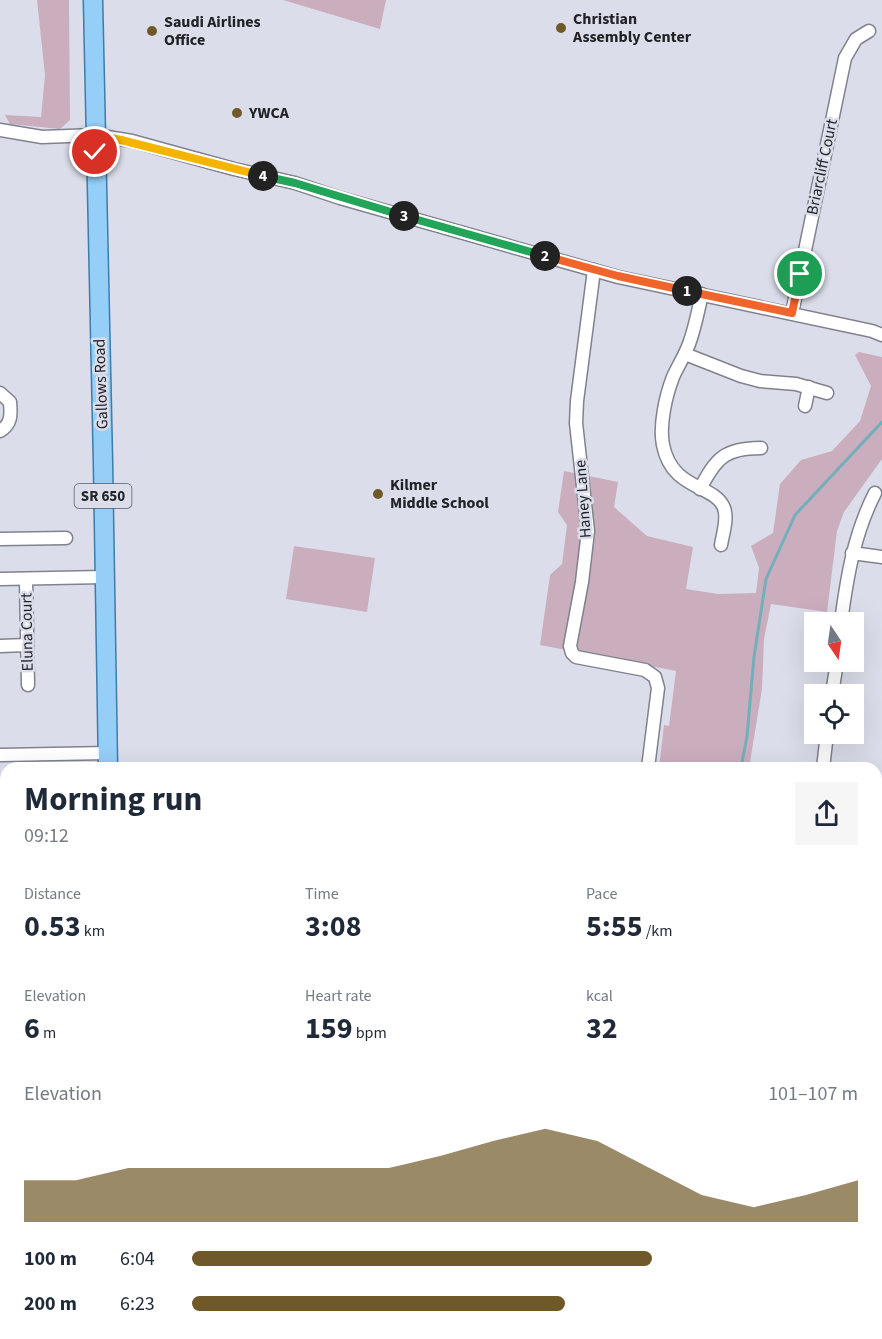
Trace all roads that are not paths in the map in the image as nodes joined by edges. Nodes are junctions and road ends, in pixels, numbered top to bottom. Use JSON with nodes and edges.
{"nodes":[{"id":1,"x":93,"y":0,"type":"edge"},
{"id":2,"x":869,"y":31,"type":"dead end"},
{"id":3,"x":0,"y":130,"type":"edge"},
{"id":4,"x":95,"y":135,"type":"junction"},
{"id":5,"x":594,"y":270,"type":"junction"},
{"id":6,"x":702,"y":294,"type":"junction"},
{"id":7,"x":792,"y":313,"type":"junction"},
{"id":8,"x":882,"y":335,"type":"edge"},
{"id":9,"x":685,"y":354,"type":"junction"},
{"id":10,"x":809,"y":387,"type":"junction"},
{"id":11,"x":0,"y":393,"type":"edge"},
{"id":12,"x":827,"y":393,"type":"dead end"},
{"id":13,"x":805,"y":406,"type":"dead end"},
{"id":14,"x":0,"y":431,"type":"edge"},
{"id":15,"x":761,"y":448,"type":"dead end"},
{"id":16,"x":700,"y":489,"type":"junction"},
{"id":17,"x":875,"y":493,"type":"dead end"},
{"id":18,"x":66,"y":538,"type":"dead end"},
{"id":19,"x":0,"y":539,"type":"edge"},
{"id":20,"x":721,"y":545,"type":"dead end"},
{"id":21,"x":852,"y":553,"type":"junction"},
{"id":22,"x":882,"y":557,"type":"edge"},
{"id":23,"x":104,"y":577,"type":"junction"},
{"id":24,"x":0,"y":579,"type":"edge"},
{"id":25,"x":26,"y":580,"type":"junction"},
{"id":26,"x":843,"y":612,"type":"edge"},
{"id":27,"x":27,"y":645,"type":"junction"},
{"id":28,"x":0,"y":646,"type":"edge"},
{"id":29,"x":28,"y":685,"type":"dead end"},
{"id":30,"x":826,"y":744,"type":"edge"},
{"id":31,"x":0,"y":755,"type":"edge"},
{"id":32,"x":108,"y":760,"type":"edge"},
{"id":33,"x":649,"y":762,"type":"edge"},
{"id":34,"x":824,"y":762,"type":"edge"}],
"edges":[{"from":1,"to":4,"type":"main road","name":"Gallows Road","number":"SR 650"},
{"from":2,"to":7,"type":"street","name":"Briarcliff Court"},
{"from":3,"to":4,"type":"street"},
{"from":4,"to":5,"type":"street"},
{"from":4,"to":23,"type":"main road","name":"Gallows Road","number":"SR 650"},
{"from":5,"to":6,"type":"street"},
{"from":5,"to":33,"type":"street","name":"Haney Lane"},
{"from":6,"to":7,"type":"street"},
{"from":6,"to":9,"type":"street"},
{"from":7,"to":8,"type":"street"},
{"from":9,"to":10,"type":"street"},
{"from":9,"to":16,"type":"street"},
{"from":10,"to":12,"type":"street"},
{"from":10,"to":13,"type":"street"},
{"from":11,"to":14,"type":"street"},
{"from":15,"to":16,"type":"street"},
{"from":16,"to":20,"type":"street"},
{"from":17,"to":21,"type":"street"},
{"from":18,"to":19,"type":"street"},
{"from":21,"to":22,"type":"street"},
{"from":21,"to":26,"type":"street"},
{"from":23,"to":25,"type":"street"},
{"from":23,"to":32,"type":"main road","name":"Gallows Road","number":"SR 650"},
{"from":24,"to":25,"type":"street"},
{"from":25,"to":27,"type":"street","name":"Eluna Court"},
{"from":27,"to":28,"type":"street"},
{"from":27,"to":29,"type":"street","name":"Eluna Court"},
{"from":30,"to":34,"type":"street"},
{"from":31,"to":32,"type":"street"}]}
